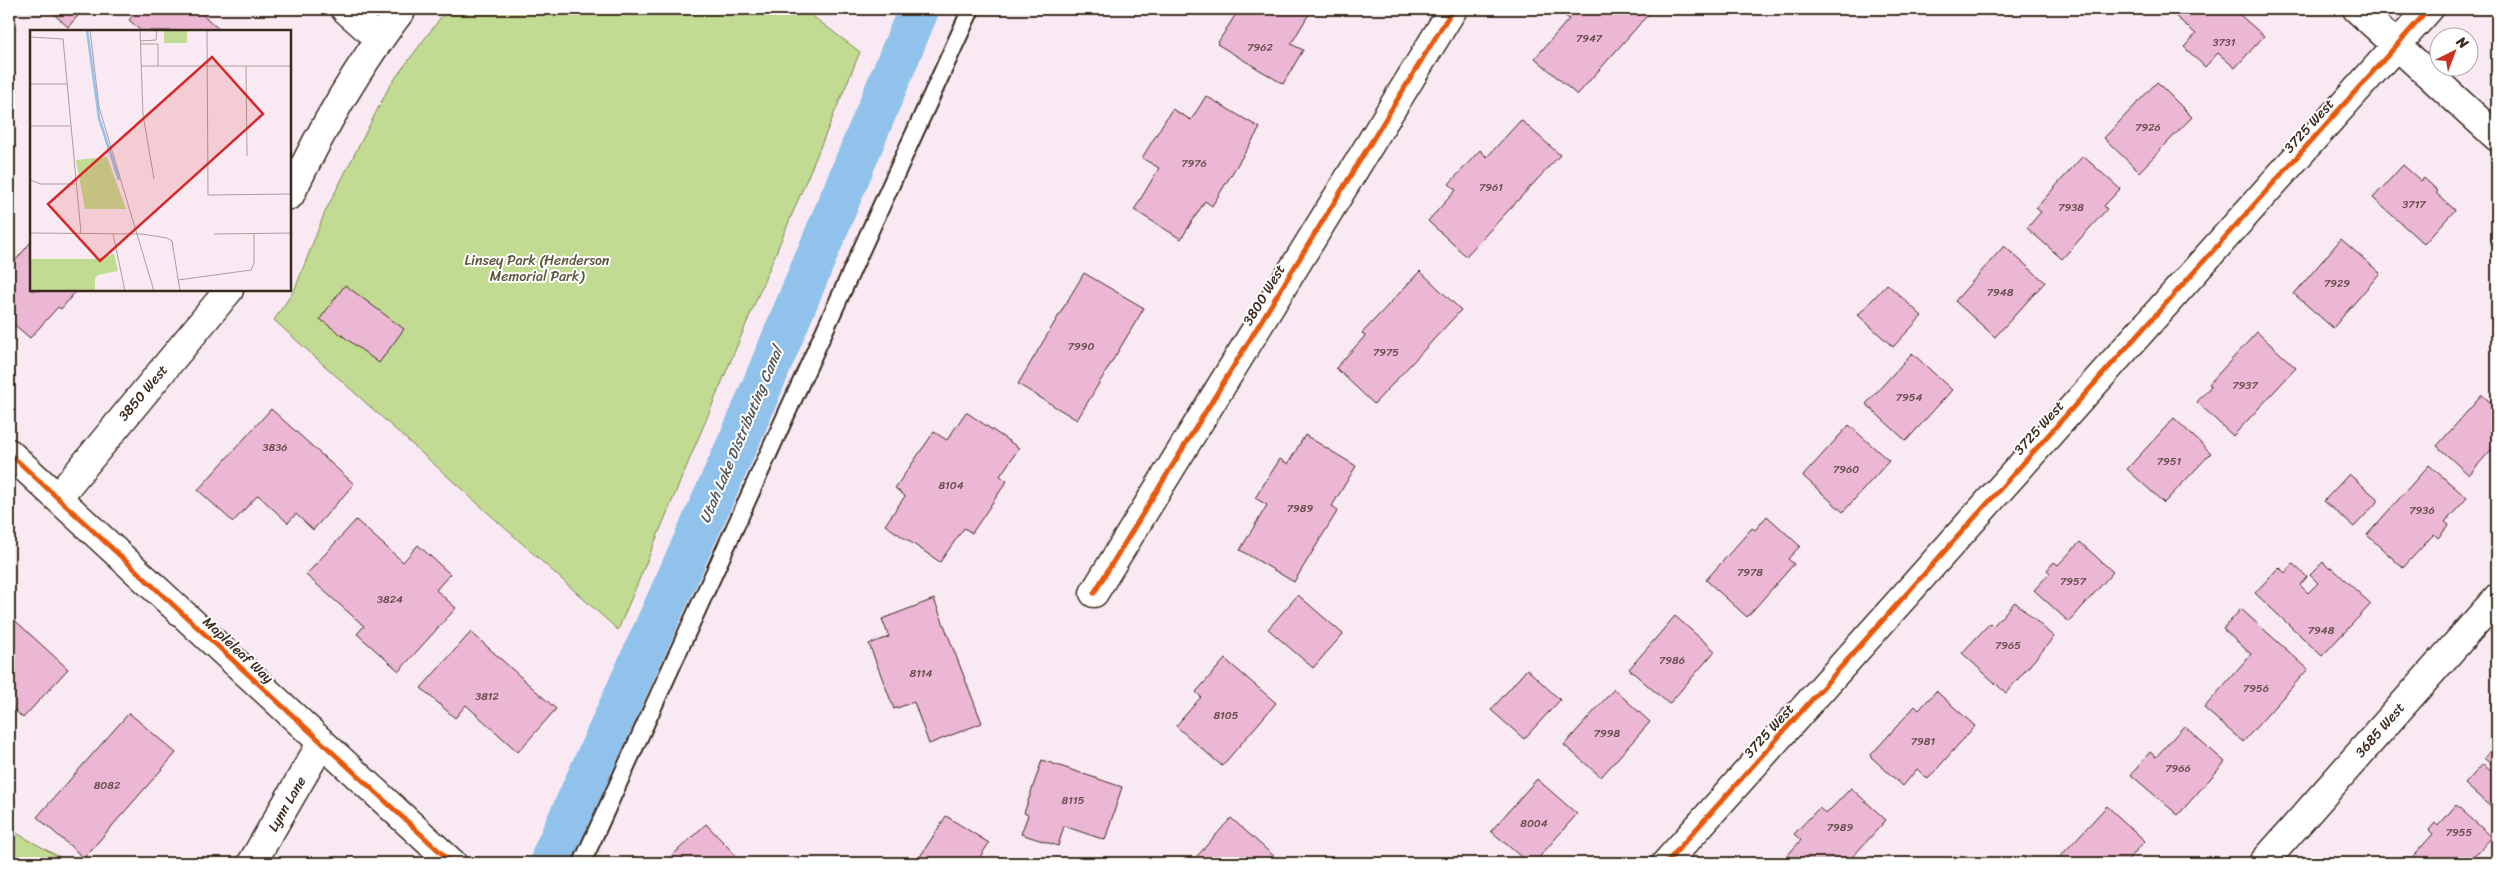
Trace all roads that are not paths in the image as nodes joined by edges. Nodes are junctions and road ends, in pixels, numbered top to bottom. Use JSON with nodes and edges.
{"nodes":[{"id":1,"x":345,"y":9,"type":"edge"},
{"id":2,"x":402,"y":9,"type":"edge"},
{"id":3,"x":971,"y":9,"type":"edge"},
{"id":4,"x":1454,"y":9,"type":"edge"},
{"id":5,"x":2357,"y":9,"type":"edge"},
{"id":6,"x":2429,"y":9,"type":"edge"},
{"id":7,"x":379,"y":39,"type":"junction"},
{"id":8,"x":2396,"y":45,"type":"junction"},
{"id":9,"x":2497,"y":137,"type":"edge"},
{"id":10,"x":291,"y":193,"type":"edge"},
{"id":11,"x":228,"y":291,"type":"edge"},
{"id":12,"x":9,"y":453,"type":"edge"},
{"id":13,"x":58,"y":497,"type":"junction"},
{"id":14,"x":1094,"y":593,"type":"dead end"},
{"id":15,"x":2497,"y":598,"type":"edge"},
{"id":16,"x":321,"y":744,"type":"junction"},
{"id":17,"x":252,"y":863,"type":"edge"},
{"id":18,"x":452,"y":863,"type":"edge"},
{"id":19,"x":582,"y":863,"type":"edge"},
{"id":20,"x":1666,"y":863,"type":"edge"},
{"id":21,"x":2263,"y":863,"type":"edge"}],
"edges":[{"from":1,"to":7,"type":"street"},
{"from":2,"to":7,"type":"street"},
{"from":3,"to":19,"type":"lane"},
{"from":4,"to":14,"type":"street","name":"3800 West"},
{"from":5,"to":8,"type":"street"},
{"from":6,"to":8,"type":"street","name":"3725 West"},
{"from":7,"to":10,"type":"street"},
{"from":8,"to":9,"type":"street"},
{"from":8,"to":20,"type":"street","name":"3725 West"},
{"from":11,"to":13,"type":"street","name":"3850 West"},
{"from":12,"to":13,"type":"street","name":"Mapleleaf Way"},
{"from":13,"to":16,"type":"street","name":"Mapleleaf Way"},
{"from":15,"to":21,"type":"street","name":"3685 West"},
{"from":16,"to":17,"type":"street","name":"Lynn Lane"},
{"from":16,"to":18,"type":"street","name":"Mapleleaf Way"}]}
